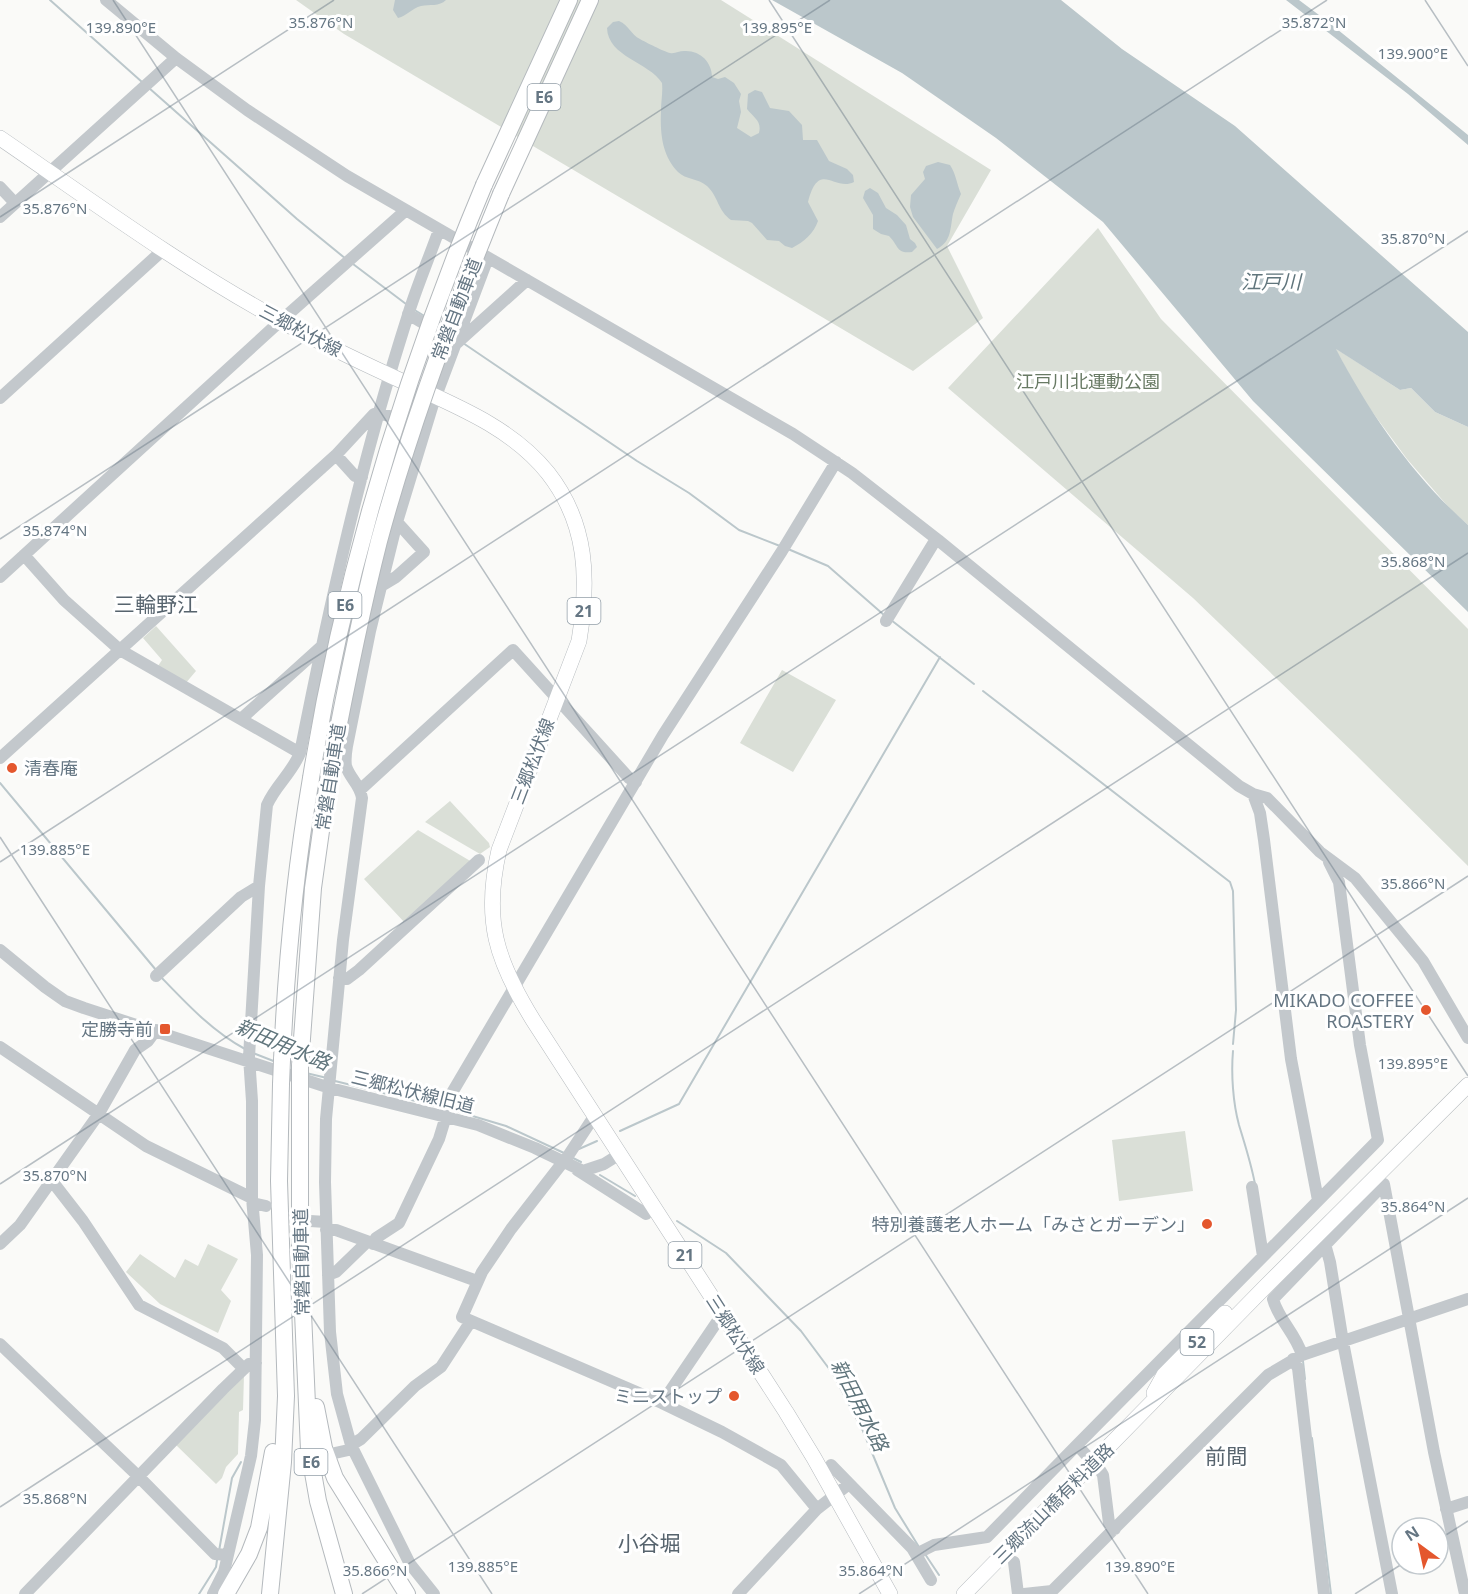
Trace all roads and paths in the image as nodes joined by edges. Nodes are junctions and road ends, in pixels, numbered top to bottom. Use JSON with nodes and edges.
{"nodes":[{"id":1,"x":106,"y":0,"type":"edge"},
{"id":2,"x":569,"y":0,"type":"edge"},
{"id":3,"x":590,"y":0,"type":"edge"},
{"id":4,"x":176,"y":58,"type":"junction"},
{"id":5,"x":0,"y":138,"type":"edge"},
{"id":6,"x":50,"y":172,"type":"junction"},
{"id":7,"x":0,"y":187,"type":"edge"},
{"id":8,"x":15,"y":203,"type":"junction"},
{"id":9,"x":405,"y":211,"type":"junction"},
{"id":10,"x":0,"y":217,"type":"edge"},
{"id":11,"x":439,"y":230,"type":"junction"},
{"id":12,"x":163,"y":250,"type":"junction"},
{"id":13,"x":488,"y":258,"type":"junction"},
{"id":14,"x":528,"y":280,"type":"junction"},
{"id":15,"x":410,"y":309,"type":"junction"},
{"id":16,"x":281,"y":321,"type":"junction"},
{"id":17,"x":459,"y":340,"type":"junction"},
{"id":18,"x":390,"y":376,"type":"junction"},
{"id":19,"x":435,"y":396,"type":"junction"},
{"id":20,"x":0,"y":398,"type":"edge"},
{"id":21,"x":378,"y":412,"type":"junction"},
{"id":22,"x":425,"y":427,"type":"junction"},
{"id":23,"x":336,"y":455,"type":"junction"},
{"id":24,"x":836,"y":462,"type":"junction"},
{"id":25,"x":362,"y":477,"type":"junction"},
{"id":26,"x":356,"y":501,"type":"junction"},
{"id":27,"x":398,"y":518,"type":"junction"},
{"id":28,"x":938,"y":540,"type":"junction"},
{"id":29,"x":24,"y":555,"type":"junction"},
{"id":30,"x":0,"y":577,"type":"edge"},
{"id":31,"x":381,"y":586,"type":"junction"},
{"id":32,"x":886,"y":621,"type":"dead end"},
{"id":33,"x":321,"y":646,"type":"junction"},
{"id":34,"x":120,"y":650,"type":"junction"},
{"id":35,"x":366,"y":651,"type":"junction"},
{"id":36,"x":556,"y":699,"type":"junction"},
{"id":37,"x":241,"y":719,"type":"junction"},
{"id":38,"x":301,"y":750,"type":"junction"},
{"id":39,"x":346,"y":755,"type":"junction"},
{"id":40,"x":0,"y":758,"type":"edge"},
{"id":41,"x":636,"y":782,"type":"junction"},
{"id":42,"x":361,"y":789,"type":"junction"},
{"id":43,"x":1253,"y":794,"type":"junction"},
{"id":44,"x":1320,"y":852,"type":"junction"},
{"id":45,"x":480,"y":860,"type":"dead end"},
{"id":46,"x":259,"y":886,"type":"junction"},
{"id":47,"x":0,"y":950,"type":"edge"},
{"id":48,"x":159,"y":973,"type":"dead end"},
{"id":49,"x":339,"y":978,"type":"junction"},
{"id":50,"x":514,"y":990,"type":"junction"},
{"id":51,"x":156,"y":1030,"type":"junction"},
{"id":52,"x":1468,"y":1038,"type":"edge"},
{"id":53,"x":0,"y":1047,"type":"edge"},
{"id":54,"x":250,"y":1055,"type":"junction"},
{"id":55,"x":330,"y":1081,"type":"junction"},
{"id":56,"x":1468,"y":1085,"type":"edge"},
{"id":57,"x":445,"y":1112,"type":"junction"},
{"id":58,"x":98,"y":1115,"type":"junction"},
{"id":59,"x":595,"y":1115,"type":"junction"},
{"id":60,"x":620,"y":1154,"type":"junction"},
{"id":61,"x":567,"y":1164,"type":"junction"},
{"id":62,"x":52,"y":1181,"type":"junction"},
{"id":63,"x":1252,"y":1187,"type":"dead end"},
{"id":64,"x":1318,"y":1200,"type":"junction"},
{"id":65,"x":259,"y":1203,"type":"junction"},
{"id":66,"x":646,"y":1214,"type":"dead end"},
{"id":67,"x":310,"y":1221,"type":"dead end"},
{"id":68,"x":326,"y":1226,"type":"junction"},
{"id":69,"x":281,"y":1243,"type":"junction"},
{"id":70,"x":370,"y":1243,"type":"junction"},
{"id":71,"x":0,"y":1244,"type":"edge"},
{"id":72,"x":1325,"y":1244,"type":"junction"},
{"id":73,"x":1263,"y":1256,"type":"junction"},
{"id":74,"x":328,"y":1275,"type":"junction"},
{"id":75,"x":477,"y":1281,"type":"junction"},
{"id":76,"x":1468,"y":1299,"type":"edge"},
{"id":77,"x":723,"y":1313,"type":"junction"},
{"id":78,"x":1410,"y":1319,"type":"junction"},
{"id":79,"x":471,"y":1321,"type":"junction"},
{"id":80,"x":303,"y":1326,"type":"junction"},
{"id":81,"x":1343,"y":1342,"type":"junction"},
{"id":82,"x":0,"y":1344,"type":"edge"},
{"id":83,"x":1298,"y":1357,"type":"junction"},
{"id":84,"x":256,"y":1363,"type":"junction"},
{"id":85,"x":244,"y":1369,"type":"junction"},
{"id":86,"x":662,"y":1403,"type":"junction"},
{"id":87,"x":1077,"y":1445,"type":"junction"},
{"id":88,"x":352,"y":1447,"type":"junction"},
{"id":89,"x":335,"y":1453,"type":"dead end"},
{"id":90,"x":251,"y":1456,"type":"junction"},
{"id":91,"x":266,"y":1458,"type":"tunnel mouth"},
{"id":92,"x":1094,"y":1462,"type":"junction"},
{"id":93,"x":831,"y":1465,"type":"dead end"},
{"id":94,"x":138,"y":1476,"type":"junction"},
{"id":95,"x":849,"y":1484,"type":"junction"},
{"id":96,"x":835,"y":1495,"type":"junction"},
{"id":97,"x":1468,"y":1502,"type":"edge"},
{"id":98,"x":817,"y":1509,"type":"junction"},
{"id":99,"x":1446,"y":1509,"type":"junction"},
{"id":100,"x":1115,"y":1529,"type":"junction"},
{"id":101,"x":916,"y":1554,"type":"junction"},
{"id":102,"x":228,"y":1555,"type":"junction"},
{"id":103,"x":1014,"y":1562,"type":"dead end"},
{"id":104,"x":931,"y":1580,"type":"dead end"},
{"id":105,"x":1050,"y":1592,"type":"edge"},
{"id":106,"x":25,"y":1594,"type":"edge"},
{"id":107,"x":213,"y":1594,"type":"edge"},
{"id":108,"x":226,"y":1594,"type":"edge"},
{"id":109,"x":270,"y":1594,"type":"edge"},
{"id":110,"x":344,"y":1594,"type":"edge"},
{"id":111,"x":407,"y":1594,"type":"edge"},
{"id":112,"x":434,"y":1594,"type":"edge"},
{"id":113,"x":738,"y":1594,"type":"edge"},
{"id":114,"x":890,"y":1594,"type":"edge"},
{"id":115,"x":964,"y":1594,"type":"edge"},
{"id":116,"x":1018,"y":1594,"type":"edge"},
{"id":117,"x":1024,"y":1594,"type":"edge"},
{"id":118,"x":1324,"y":1594,"type":"edge"},
{"id":119,"x":1392,"y":1594,"type":"edge"},
{"id":120,"x":1465,"y":1594,"type":"edge"}],
"edges":[{"from":1,"to":4,"type":"street"},
{"from":2,"to":69,"type":"highway","name":"常磐自動車道","number":"E6","bridge":true},
{"from":3,"to":80,"type":"highway","name":"常磐自動車道","number":"E6","bridge":true},
{"from":4,"to":6,"type":"street"},
{"from":4,"to":9,"type":"street"},
{"from":5,"to":6,"type":"main road","name":"三郷松伏線","number":"21"},
{"from":6,"to":8,"type":"street"},
{"from":6,"to":12,"type":"main road","name":"三郷松伏線","number":"21"},
{"from":7,"to":8,"type":"street"},
{"from":8,"to":10,"type":"street"},
{"from":9,"to":11,"type":"street"},
{"from":9,"to":16,"type":"street"},
{"from":11,"to":13,"type":"street"},
{"from":11,"to":15,"type":"street"},
{"from":12,"to":16,"type":"main road","name":"三郷松伏線","number":"21"},
{"from":12,"to":20,"type":"street"},
{"from":13,"to":14,"type":"street"},
{"from":13,"to":17,"type":"street"},
{"from":14,"to":17,"type":"street"},
{"from":14,"to":24,"type":"street"},
{"from":15,"to":17,"type":"street"},
{"from":15,"to":18,"type":"street"},
{"from":16,"to":18,"type":"main road","name":"三郷松伏線","number":"21"},
{"from":16,"to":29,"type":"street"},
{"from":17,"to":19,"type":"street"},
{"from":18,"to":19,"type":"main road","name":"三郷松伏線","number":"21"},
{"from":18,"to":21,"type":"street"},
{"from":19,"to":22,"type":"street"},
{"from":19,"to":36,"type":"main road","name":"三郷松伏線","number":"21"},
{"from":21,"to":22,"type":"street"},
{"from":21,"to":23,"type":"street"},
{"from":21,"to":25,"type":"street"},
{"from":22,"to":27,"type":"street"},
{"from":23,"to":25,"type":"street"},
{"from":23,"to":34,"type":"street"},
{"from":24,"to":28,"type":"street"},
{"from":24,"to":41,"type":"street"},
{"from":25,"to":26,"type":"street"},
{"from":26,"to":27,"type":"street"},
{"from":26,"to":33,"type":"street"},
{"from":27,"to":31,"type":"street"},
{"from":27,"to":31,"type":"street"},
{"from":28,"to":32,"type":"street"},
{"from":28,"to":43,"type":"street"},
{"from":29,"to":30,"type":"street"},
{"from":29,"to":34,"type":"street"},
{"from":31,"to":35,"type":"street"},
{"from":33,"to":35,"type":"street"},
{"from":33,"to":37,"type":"street"},
{"from":33,"to":38,"type":"street"},
{"from":34,"to":37,"type":"street"},
{"from":34,"to":40,"type":"street"},
{"from":35,"to":39,"type":"street"},
{"from":36,"to":41,"type":"street"},
{"from":36,"to":42,"type":"street"},
{"from":36,"to":50,"type":"main road","name":"三郷松伏線","number":"21"},
{"from":37,"to":38,"type":"street"},
{"from":38,"to":39,"type":"street"},
{"from":38,"to":46,"type":"street"},
{"from":39,"to":42,"type":"street"},
{"from":41,"to":50,"type":"street"},
{"from":42,"to":49,"type":"street"},
{"from":43,"to":44,"type":"street"},
{"from":43,"to":64,"type":"street"},
{"from":44,"to":52,"type":"street"},
{"from":44,"to":64,"type":"street"},
{"from":45,"to":49,"type":"street"},
{"from":46,"to":48,"type":"street"},
{"from":46,"to":54,"type":"street"},
{"from":47,"to":51,"type":"street","name":"三郷松伏線旧道"},
{"from":49,"to":55,"type":"street"},
{"from":50,"to":57,"type":"street"},
{"from":50,"to":59,"type":"main road","name":"三郷松伏線","number":"21"},
{"from":51,"to":54,"type":"street","name":"三郷松伏線旧道"},
{"from":51,"to":58,"type":"street"},
{"from":53,"to":58,"type":"street"},
{"from":54,"to":55,"type":"street","name":"三郷松伏線旧道"},
{"from":54,"to":65,"type":"street"},
{"from":55,"to":57,"type":"street","name":"三郷松伏線旧道"},
{"from":55,"to":68,"type":"street"},
{"from":56,"to":92,"type":"main road","name":"三郷流山橋有料道路","number":"52"},
{"from":57,"to":61,"type":"street","name":"三郷松伏線旧道"},
{"from":57,"to":70,"type":"street"},
{"from":58,"to":62,"type":"street"},
{"from":58,"to":65,"type":"street"},
{"from":59,"to":60,"type":"main road","name":"三郷松伏線","number":"21"},
{"from":59,"to":61,"type":"street"},
{"from":60,"to":61,"type":"street"},
{"from":60,"to":77,"type":"main road","name":"三郷松伏線","number":"21"},
{"from":61,"to":66,"type":"street","name":"三郷松伏線旧道"},
{"from":61,"to":75,"type":"street"},
{"from":62,"to":71,"type":"street"},
{"from":62,"to":85,"type":"street"},
{"from":63,"to":73,"type":"street"},
{"from":64,"to":73,"type":"street"},
{"from":65,"to":84,"type":"street"},
{"from":67,"to":68,"type":"street"},
{"from":68,"to":70,"type":"street"},
{"from":68,"to":74,"type":"street"},
{"from":69,"to":108,"type":"highway"},
{"from":69,"to":109,"type":"highway","name":"常磐自動車道","number":"E6"},
{"from":70,"to":74,"type":"street"},
{"from":70,"to":75,"type":"street"},
{"from":72,"to":78,"type":"street"},
{"from":72,"to":81,"type":"street"},
{"from":72,"to":83,"type":"street"},
{"from":73,"to":87,"type":"street"},
{"from":74,"to":88,"type":"street"},
{"from":75,"to":79,"type":"street"},
{"from":76,"to":78,"type":"street"},
{"from":77,"to":86,"type":"street"},
{"from":77,"to":96,"type":"main road","name":"三郷松伏線","number":"21"},
{"from":78,"to":81,"type":"street"},
{"from":78,"to":99,"type":"street"},
{"from":79,"to":86,"type":"street"},
{"from":79,"to":88,"type":"street"},
{"from":80,"to":110,"type":"highway","name":"常磐自動車道","number":"E6"},
{"from":80,"to":111,"type":"highway"},
{"from":81,"to":83,"type":"street"},
{"from":81,"to":119,"type":"street"},
{"from":82,"to":94,"type":"street"},
{"from":83,"to":100,"type":"street"},
{"from":83,"to":118,"type":"street"},
{"from":84,"to":85,"type":"street"},
{"from":84,"to":90,"type":"street"},
{"from":85,"to":94,"type":"street"},
{"from":86,"to":98,"type":"street"},
{"from":87,"to":92,"type":"street"},
{"from":87,"to":101,"type":"street"},
{"from":88,"to":89,"type":"street"},
{"from":88,"to":112,"type":"street"},
{"from":90,"to":91,"type":"street"},
{"from":90,"to":102,"type":"street"},
{"from":92,"to":100,"type":"street"},
{"from":92,"to":115,"type":"main road","name":"三郷流山橋有料道路","number":"52"},
{"from":93,"to":95,"type":"street"},
{"from":94,"to":102,"type":"street"},
{"from":94,"to":106,"type":"street"},
{"from":95,"to":96,"type":"street"},
{"from":95,"to":101,"type":"street"},
{"from":96,"to":98,"type":"street"},
{"from":96,"to":114,"type":"main road","name":"三郷松伏線","number":"21"},
{"from":97,"to":99,"type":"street"},
{"from":98,"to":113,"type":"street"},
{"from":99,"to":120,"type":"street"},
{"from":100,"to":105,"type":"street"},
{"from":101,"to":104,"type":"street"},
{"from":102,"to":107,"type":"street"},
{"from":103,"to":116,"type":"street"},
{"from":105,"to":117,"type":"street"}]}
